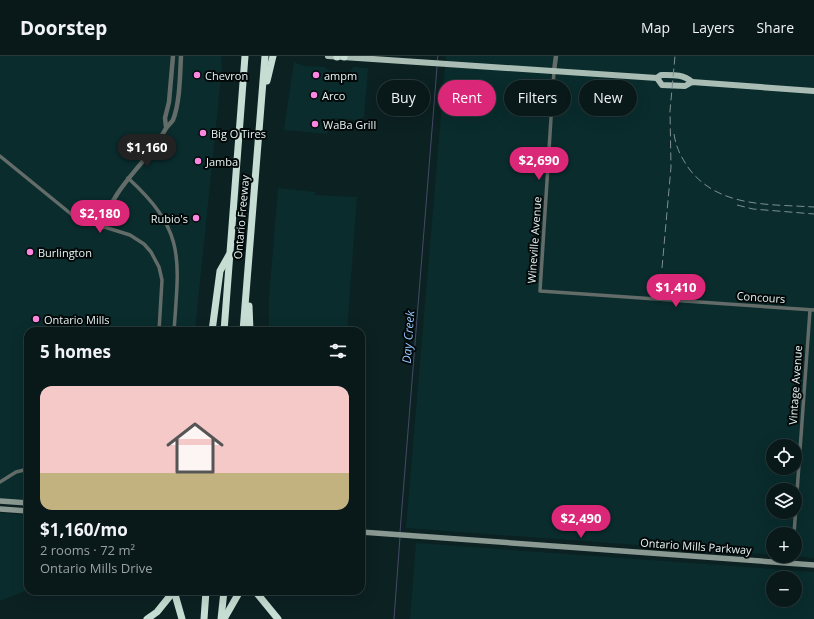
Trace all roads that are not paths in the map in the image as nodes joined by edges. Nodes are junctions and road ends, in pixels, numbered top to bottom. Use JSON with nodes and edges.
{"nodes":[{"id":1,"x":173,"y":56,"type":"edge"},
{"id":2,"x":181,"y":56,"type":"edge"},
{"id":3,"x":245,"y":56,"type":"edge"},
{"id":4,"x":265,"y":56,"type":"edge"},
{"id":5,"x":273,"y":56,"type":"edge"},
{"id":6,"x":328,"y":56,"type":"edge"},
{"id":7,"x":340,"y":56,"type":"edge"},
{"id":8,"x":556,"y":56,"type":"edge"},
{"id":9,"x":268,"y":68,"type":"junction"},
{"id":10,"x":554,"y":71,"type":"junction"},
{"id":11,"x":657,"y":78,"type":"junction"},
{"id":12,"x":692,"y":82,"type":"junction"},
{"id":13,"x":814,"y":91,"type":"edge"},
{"id":14,"x":166,"y":128,"type":"junction"},
{"id":15,"x":0,"y":156,"type":"edge"},
{"id":16,"x":128,"y":178,"type":"junction"},
{"id":17,"x":103,"y":227,"type":"junction"},
{"id":18,"x":230,"y":253,"type":"junction"},
{"id":19,"x":248,"y":272,"type":"junction"},
{"id":20,"x":540,"y":291,"type":"joint"},
{"id":21,"x":812,"y":310,"type":"edge"},
{"id":22,"x":159,"y":327,"type":"edge"},
{"id":23,"x":174,"y":327,"type":"edge"},
{"id":24,"x":213,"y":327,"type":"edge"},
{"id":25,"x":224,"y":327,"type":"edge"},
{"id":26,"x":243,"y":327,"type":"edge"},
{"id":27,"x":250,"y":327,"type":"edge"},
{"id":28,"x":24,"y":470,"type":"edge"},
{"id":29,"x":0,"y":482,"type":"edge"},
{"id":30,"x":0,"y":502,"type":"edge"},
{"id":31,"x":24,"y":503,"type":"edge"},
{"id":32,"x":0,"y":508,"type":"edge"},
{"id":33,"x":24,"y":511,"type":"edge"},
{"id":34,"x":795,"y":527,"type":"edge"},
{"id":35,"x":365,"y":532,"type":"edge"},
{"id":36,"x":766,"y":561,"type":"edge"},
{"id":37,"x":791,"y":563,"type":"edge"},
{"id":38,"x":814,"y":565,"type":"edge"},
{"id":39,"x":171,"y":595,"type":"edge"},
{"id":40,"x":175,"y":595,"type":"edge"},
{"id":41,"x":206,"y":595,"type":"edge"},
{"id":42,"x":224,"y":595,"type":"edge"},
{"id":43,"x":237,"y":595,"type":"edge"},
{"id":44,"x":258,"y":595,"type":"edge"},
{"id":45,"x":147,"y":619,"type":"edge"},
{"id":46,"x":182,"y":619,"type":"edge"},
{"id":47,"x":204,"y":619,"type":"edge"},
{"id":48,"x":222,"y":619,"type":"edge"},
{"id":49,"x":278,"y":619,"type":"edge"}],
"edges":[{"from":1,"to":14,"type":"street"},
{"from":2,"to":14,"type":"street"},
{"from":3,"to":18,"type":"highway","name":"Ontario Freeway"},
{"from":4,"to":9,"type":"highway","name":"Ontario Freeway"},
{"from":5,"to":9,"type":"highway"},
{"from":6,"to":7,"type":"main road"},
{"from":7,"to":10,"type":"main road"},
{"from":8,"to":10,"type":"street"},
{"from":9,"to":19,"type":"highway","name":"Ontario Freeway"},
{"from":10,"to":11,"type":"main road"},
{"from":10,"to":20,"type":"street","name":"Wineville Avenue"},
{"from":11,"to":12,"type":"main road"},
{"from":11,"to":12,"type":"main road"},
{"from":12,"to":13,"type":"main road"},
{"from":14,"to":16,"type":"street"},
{"from":15,"to":17,"type":"street"},
{"from":16,"to":17,"type":"street"},
{"from":16,"to":23,"type":"street"},
{"from":17,"to":22,"type":"street"},
{"from":18,"to":24,"type":"highway"},
{"from":18,"to":25,"type":"highway","name":"Ontario Freeway"},
{"from":19,"to":26,"type":"highway","name":"Ontario Freeway"},
{"from":19,"to":27,"type":"highway"},
{"from":20,"to":21,"type":"street","name":"Concours"},
{"from":21,"to":34,"type":"street","name":"Vintage Avenue"},
{"from":28,"to":29,"type":"street"},
{"from":30,"to":31,"type":"main road"},
{"from":32,"to":33,"type":"main road"},
{"from":35,"to":36,"type":"main road","name":"Ontario Mills Parkway"},
{"from":37,"to":38,"type":"main road","name":"Ontario Mills Parkway"},
{"from":39,"to":45,"type":"highway"},
{"from":40,"to":46,"type":"highway"},
{"from":41,"to":47,"type":"highway"},
{"from":42,"to":48,"type":"highway"},
{"from":43,"to":48,"type":"highway"},
{"from":44,"to":49,"type":"highway"}]}
